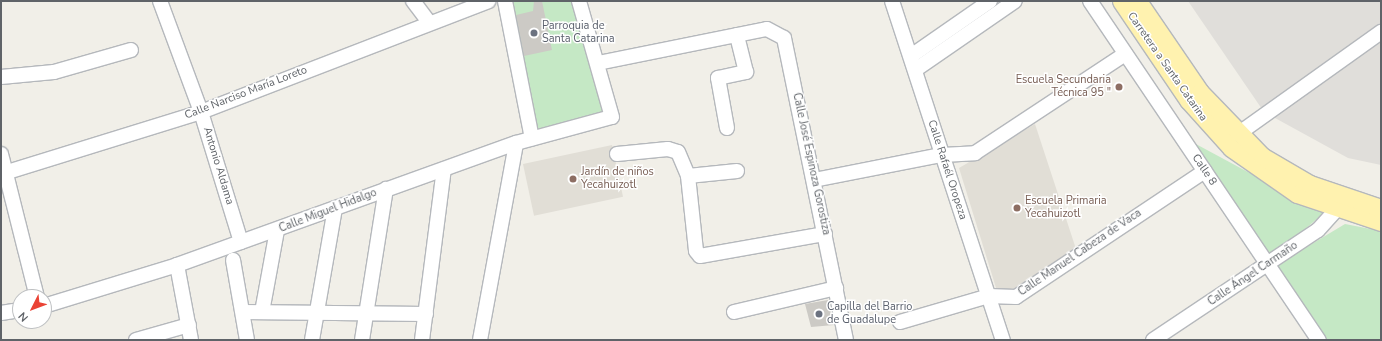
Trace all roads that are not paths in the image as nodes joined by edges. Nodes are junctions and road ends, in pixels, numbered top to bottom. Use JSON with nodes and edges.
{"nodes":[{"id":1,"x":160,"y":1,"type":"edge"},
{"id":2,"x":413,"y":1,"type":"edge"},
{"id":3,"x":488,"y":1,"type":"edge"},
{"id":4,"x":505,"y":1,"type":"edge"},
{"id":5,"x":579,"y":1,"type":"edge"},
{"id":6,"x":892,"y":1,"type":"edge"},
{"id":7,"x":990,"y":1,"type":"edge"},
{"id":8,"x":1015,"y":1,"type":"edge"},
{"id":9,"x":1090,"y":1,"type":"edge"},
{"id":10,"x":1121,"y":1,"type":"edge"},
{"id":11,"x":1138,"y":1,"type":"edge"},
{"id":12,"x":429,"y":22,"type":"junction"},
{"id":13,"x":1381,"y":32,"type":"edge"},
{"id":14,"x":737,"y":35,"type":"junction"},
{"id":15,"x":131,"y":50,"type":"dead end"},
{"id":16,"x":1125,"y":54,"type":"junction"},
{"id":17,"x":598,"y":63,"type":"junction"},
{"id":18,"x":913,"y":63,"type":"junction"},
{"id":19,"x":1,"y":77,"type":"edge"},
{"id":20,"x":200,"y":112,"type":"junction"},
{"id":21,"x":727,"y":128,"type":"dead end"},
{"id":22,"x":1238,"y":134,"type":"junction"},
{"id":23,"x":532,"y":138,"type":"junction"},
{"id":24,"x":516,"y":143,"type":"junction"},
{"id":25,"x":1,"y":154,"type":"edge"},
{"id":26,"x":617,"y":154,"type":"dead end"},
{"id":27,"x":942,"y":155,"type":"junction"},
{"id":28,"x":444,"y":169,"type":"junction"},
{"id":29,"x":737,"y":171,"type":"dead end"},
{"id":30,"x":1205,"y":171,"type":"junction"},
{"id":31,"x":3,"y":174,"type":"edge"},
{"id":32,"x":688,"y":176,"type":"junction"},
{"id":33,"x":814,"y":180,"type":"junction"},
{"id":34,"x":386,"y":189,"type":"junction"},
{"id":35,"x":1340,"y":203,"type":"junction"},
{"id":36,"x":335,"y":208,"type":"junction"},
{"id":37,"x":1381,"y":208,"type":"edge"},
{"id":38,"x":1381,"y":222,"type":"edge"},
{"id":39,"x":276,"y":230,"type":"junction"},
{"id":40,"x":825,"y":234,"type":"junction"},
{"id":41,"x":241,"y":242,"type":"junction"},
{"id":42,"x":233,"y":260,"type":"dead end"},
{"id":43,"x":1268,"y":264,"type":"junction"},
{"id":44,"x":177,"y":265,"type":"junction"},
{"id":45,"x":836,"y":288,"type":"junction"},
{"id":46,"x":35,"y":289,"type":"edge"},
{"id":47,"x":989,"y":296,"type":"junction"},
{"id":48,"x":52,"y":304,"type":"edge"},
{"id":49,"x":12,"y":311,"type":"edge"},
{"id":50,"x":243,"y":312,"type":"junction"},
{"id":51,"x":262,"y":312,"type":"junction"},
{"id":52,"x":734,"y":312,"type":"dead end"},
{"id":53,"x":1,"y":313,"type":"edge"},
{"id":54,"x":317,"y":313,"type":"junction"},
{"id":55,"x":366,"y":313,"type":"junction"},
{"id":56,"x":426,"y":314,"type":"junction"},
{"id":57,"x":900,"y":322,"type":"dead end"},
{"id":58,"x":189,"y":325,"type":"junction"},
{"id":59,"x":136,"y":340,"type":"edge"},
{"id":60,"x":192,"y":340,"type":"edge"},
{"id":61,"x":248,"y":340,"type":"edge"},
{"id":62,"x":312,"y":340,"type":"edge"},
{"id":63,"x":362,"y":340,"type":"edge"},
{"id":64,"x":422,"y":340,"type":"edge"},
{"id":65,"x":480,"y":340,"type":"edge"},
{"id":66,"x":846,"y":340,"type":"edge"},
{"id":67,"x":1003,"y":340,"type":"edge"},
{"id":68,"x":1153,"y":340,"type":"edge"},
{"id":69,"x":1319,"y":340,"type":"edge"}],
"edges":[{"from":1,"to":20,"type":"street","name":"Antonio Aldama"},
{"from":2,"to":12,"type":"street"},
{"from":3,"to":12,"type":"street","name":"Calle Narciso María Loreto"},
{"from":4,"to":23,"type":"street"},
{"from":5,"to":17,"type":"street"},
{"from":6,"to":18,"type":"street","name":"Calle Rafaél Oropeza"},
{"from":7,"to":18,"type":"street"},
{"from":8,"to":18,"type":"street"},
{"from":9,"to":16,"type":"street","name":"Calle 8"},
{"from":10,"to":35,"type":"main road","name":"Carretera a Santa Catarina"},
{"from":11,"to":22,"type":"main road","name":"Carretera a Santa Catarina"},
{"from":12,"to":20,"type":"street","name":"Calle Narciso María Loreto"},
{"from":13,"to":22,"type":"street"},
{"from":14,"to":17,"type":"street","name":"Calle José Espinoza Gorostiza"},
{"from":14,"to":21,"type":"street"},
{"from":14,"to":33,"type":"street","name":"Calle José Espinoza Gorostiza"},
{"from":15,"to":19,"type":"street"},
{"from":16,"to":27,"type":"street"},
{"from":16,"to":30,"type":"street","name":"Calle 8"},
{"from":17,"to":23,"type":"street","name":"Calle Miguel Hidalgo"},
{"from":18,"to":27,"type":"street","name":"Calle Rafaél Oropeza"},
{"from":20,"to":31,"type":"street","name":"Calle Narciso María Loreto"},
{"from":20,"to":41,"type":"street","name":"Antonio Aldama"},
{"from":22,"to":35,"type":"main road","name":"Carretera a Santa Catarina"},
{"from":23,"to":24,"type":"street","name":"Calle Miguel Hidalgo"},
{"from":24,"to":28,"type":"street","name":"Calle Miguel Hidalgo"},
{"from":24,"to":65,"type":"street"},
{"from":25,"to":31,"type":"street"},
{"from":26,"to":32,"type":"street"},
{"from":27,"to":33,"type":"street"},
{"from":27,"to":47,"type":"street","name":"Calle Rafaél Oropeza"},
{"from":28,"to":34,"type":"street","name":"Calle Miguel Hidalgo"},
{"from":28,"to":56,"type":"street"},
{"from":29,"to":32,"type":"street"},
{"from":30,"to":43,"type":"street","name":"Calle 8"},
{"from":30,"to":47,"type":"street","name":"Calle Manuel Cabeza de Vaca"},
{"from":31,"to":46,"type":"street"},
{"from":32,"to":40,"type":"street"},
{"from":33,"to":40,"type":"street","name":"Calle José Espinoza Gorostiza"},
{"from":34,"to":36,"type":"street","name":"Calle Miguel Hidalgo"},
{"from":34,"to":55,"type":"street"},
{"from":35,"to":37,"type":"main road","name":"Carretera a Santa Catarina"},
{"from":35,"to":38,"type":"main road","name":"Carretera a Santa Catarina"},
{"from":35,"to":43,"type":"street","name":"Calle Ángel Carmaño"},
{"from":36,"to":39,"type":"street","name":"Calle Miguel Hidalgo"},
{"from":36,"to":54,"type":"street"},
{"from":39,"to":41,"type":"street","name":"Calle Miguel Hidalgo"},
{"from":39,"to":51,"type":"street"},
{"from":40,"to":45,"type":"street","name":"Calle José Espinoza Gorostiza"},
{"from":41,"to":44,"type":"street","name":"Calle Miguel Hidalgo"},
{"from":42,"to":50,"type":"street"},
{"from":43,"to":68,"type":"street","name":"Calle Ángel Carmaño"},
{"from":43,"to":69,"type":"street","name":"Calle 8"},
{"from":44,"to":48,"type":"street","name":"Calle Miguel Hidalgo"},
{"from":44,"to":58,"type":"street"},
{"from":45,"to":52,"type":"street"},
{"from":45,"to":66,"type":"street","name":"Calle José Espinoza Gorostiza"},
{"from":47,"to":57,"type":"street","name":"Calle Manuel Cabeza de Vaca"},
{"from":47,"to":67,"type":"street","name":"Calle Rafaél Oropeza"},
{"from":49,"to":53,"type":"street"},
{"from":50,"to":51,"type":"street"},
{"from":50,"to":61,"type":"street"},
{"from":51,"to":54,"type":"street"},
{"from":54,"to":55,"type":"street"},
{"from":54,"to":62,"type":"street"},
{"from":55,"to":56,"type":"street"},
{"from":55,"to":63,"type":"street"},
{"from":56,"to":64,"type":"street"},
{"from":58,"to":59,"type":"street"},
{"from":58,"to":60,"type":"street"}]}
